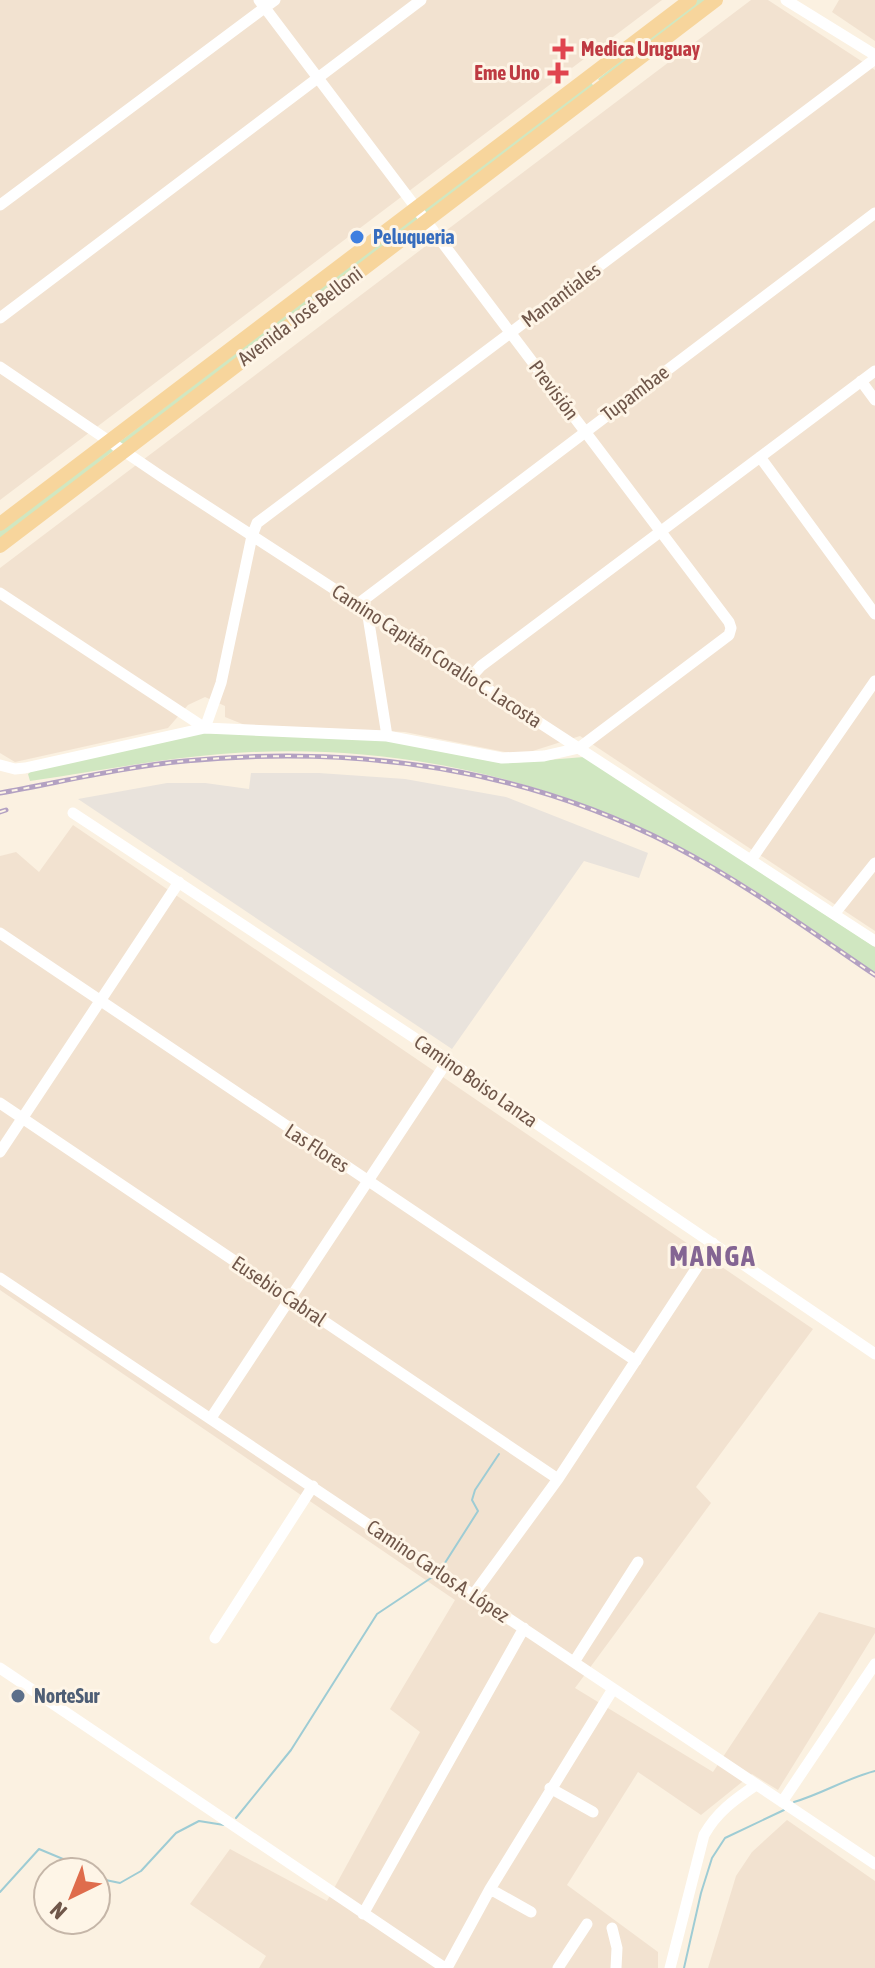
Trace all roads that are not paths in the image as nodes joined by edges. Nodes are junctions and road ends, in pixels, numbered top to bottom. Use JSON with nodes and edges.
{"nodes":[{"id":1,"x":421,"y":0,"type":"edge"},
{"id":2,"x":690,"y":0,"type":"edge"},
{"id":3,"x":716,"y":0,"type":"edge"},
{"id":4,"x":786,"y":0,"type":"edge"},
{"id":5,"x":266,"y":2,"type":"edge"},
{"id":6,"x":875,"y":57,"type":"edge"},
{"id":7,"x":591,"y":75,"type":"junction"},
{"id":8,"x":318,"y":78,"type":"junction"},
{"id":9,"x":602,"y":88,"type":"junction"},
{"id":10,"x":0,"y":205,"type":"edge"},
{"id":11,"x":416,"y":208,"type":"junction"},
{"id":12,"x":875,"y":213,"type":"edge"},
{"id":13,"x":426,"y":221,"type":"junction"},
{"id":14,"x":0,"y":318,"type":"edge"},
{"id":15,"x":511,"y":333,"type":"junction"},
{"id":16,"x":0,"y":367,"type":"edge"},
{"id":17,"x":875,"y":371,"type":"edge"},
{"id":18,"x":861,"y":381,"type":"junction"},
{"id":19,"x":875,"y":400,"type":"edge"},
{"id":20,"x":585,"y":431,"type":"junction"},
{"id":21,"x":109,"y":440,"type":"junction"},
{"id":22,"x":124,"y":450,"type":"junction"},
{"id":23,"x":760,"y":457,"type":"junction"},
{"id":24,"x":0,"y":524,"type":"edge"},
{"id":25,"x":661,"y":532,"type":"junction"},
{"id":26,"x":252,"y":536,"type":"junction"},
{"id":27,"x":0,"y":546,"type":"edge"},
{"id":28,"x":0,"y":593,"type":"edge"},
{"id":29,"x":362,"y":607,"type":"junction"},
{"id":30,"x":875,"y":614,"type":"edge"},
{"id":31,"x":470,"y":678,"type":"junction"},
{"id":32,"x":875,"y":681,"type":"edge"},
{"id":33,"x":205,"y":728,"type":"junction"},
{"id":34,"x":387,"y":736,"type":"junction"},
{"id":35,"x":579,"y":748,"type":"junction"},
{"id":36,"x":3,"y":766,"type":"edge"},
{"id":37,"x":73,"y":813,"type":"dead end"},
{"id":38,"x":751,"y":860,"type":"junction"},
{"id":39,"x":875,"y":863,"type":"edge"},
{"id":40,"x":179,"y":882,"type":"junction"},
{"id":41,"x":835,"y":913,"type":"junction"},
{"id":42,"x":0,"y":933,"type":"edge"},
{"id":43,"x":875,"y":941,"type":"edge"},
{"id":44,"x":99,"y":1001,"type":"junction"},
{"id":45,"x":448,"y":1060,"type":"junction"},
{"id":46,"x":0,"y":1103,"type":"edge"},
{"id":47,"x":22,"y":1118,"type":"junction"},
{"id":48,"x":0,"y":1152,"type":"edge"},
{"id":49,"x":368,"y":1180,"type":"junction"},
{"id":50,"x":713,"y":1243,"type":"junction"},
{"id":51,"x":0,"y":1278,"type":"edge"},
{"id":52,"x":290,"y":1299,"type":"junction"},
{"id":53,"x":875,"y":1354,"type":"edge"},
{"id":54,"x":636,"y":1361,"type":"junction"},
{"id":55,"x":211,"y":1418,"type":"junction"},
{"id":56,"x":558,"y":1479,"type":"junction"},
{"id":57,"x":313,"y":1486,"type":"junction"},
{"id":58,"x":638,"y":1562,"type":"dead end"},
{"id":59,"x":473,"y":1595,"type":"junction"},
{"id":60,"x":524,"y":1628,"type":"junction"},
{"id":61,"x":215,"y":1638,"type":"dead end"},
{"id":62,"x":574,"y":1662,"type":"junction"},
{"id":63,"x":875,"y":1664,"type":"edge"},
{"id":64,"x":0,"y":1668,"type":"edge"},
{"id":65,"x":613,"y":1689,"type":"junction"},
{"id":66,"x":756,"y":1785,"type":"junction"},
{"id":67,"x":550,"y":1788,"type":"junction"},
{"id":68,"x":782,"y":1802,"type":"junction"},
{"id":69,"x":593,"y":1812,"type":"dead end"},
{"id":70,"x":875,"y":1864,"type":"edge"},
{"id":71,"x":490,"y":1889,"type":"junction"},
{"id":72,"x":531,"y":1912,"type":"dead end"},
{"id":73,"x":363,"y":1914,"type":"junction"},
{"id":74,"x":587,"y":1924,"type":"dead end"},
{"id":75,"x":612,"y":1928,"type":"dead end"},
{"id":76,"x":446,"y":1968,"type":"edge"},
{"id":77,"x":558,"y":1968,"type":"edge"},
{"id":78,"x":616,"y":1968,"type":"edge"},
{"id":79,"x":670,"y":1968,"type":"edge"}],
"edges":[{"from":1,"to":8,"type":"street"},
{"from":2,"to":7,"type":"main road","name":"Avenida José Belloni"},
{"from":3,"to":9,"type":"main road","name":"Avenida José Belloni"},
{"from":4,"to":6,"type":"street"},
{"from":5,"to":8,"type":"street","name":"Previsión"},
{"from":5,"to":10,"type":"street"},
{"from":6,"to":15,"type":"street","name":"Manantiales"},
{"from":7,"to":9,"type":"main road"},
{"from":7,"to":11,"type":"main road","name":"Avenida José Belloni"},
{"from":8,"to":11,"type":"street","name":"Previsión"},
{"from":8,"to":14,"type":"street"},
{"from":9,"to":13,"type":"main road","name":"Avenida José Belloni"},
{"from":11,"to":13,"type":"street","name":"Previsión"},
{"from":11,"to":21,"type":"main road","name":"Avenida José Belloni"},
{"from":12,"to":20,"type":"street","name":"Tupambae"},
{"from":13,"to":15,"type":"street","name":"Previsión"},
{"from":13,"to":22,"type":"main road","name":"Avenida José Belloni"},
{"from":15,"to":20,"type":"street","name":"Previsión"},
{"from":15,"to":26,"type":"street","name":"Manantiales"},
{"from":16,"to":21,"type":"street","name":"Camino Capitán Coralio C. Lacosta"},
{"from":17,"to":18,"type":"street"},
{"from":18,"to":19,"type":"street"},
{"from":18,"to":23,"type":"street"},
{"from":20,"to":25,"type":"street","name":"Previsión"},
{"from":20,"to":29,"type":"street","name":"Tupambae"},
{"from":21,"to":22,"type":"street","name":"Camino Capitán Coralio C. Lacosta"},
{"from":21,"to":24,"type":"main road","name":"Avenida José Belloni"},
{"from":22,"to":26,"type":"street","name":"Camino Capitán Coralio C. Lacosta"},
{"from":22,"to":27,"type":"main road","name":"Avenida José Belloni"},
{"from":23,"to":25,"type":"street"},
{"from":23,"to":30,"type":"street"},
{"from":25,"to":31,"type":"street"},
{"from":25,"to":35,"type":"street","name":"Previsión"},
{"from":26,"to":29,"type":"street","name":"Camino Capitán Coralio C. Lacosta"},
{"from":26,"to":33,"type":"street"},
{"from":28,"to":33,"type":"street"},
{"from":29,"to":31,"type":"street","name":"Camino Capitán Coralio C. Lacosta"},
{"from":29,"to":34,"type":"street"},
{"from":31,"to":35,"type":"street","name":"Camino Capitán Coralio C. Lacosta"},
{"from":32,"to":38,"type":"street"},
{"from":33,"to":34,"type":"street"},
{"from":33,"to":36,"type":"street"},
{"from":34,"to":35,"type":"street"},
{"from":35,"to":38,"type":"street","name":"Camino Capitán Coralio C. Lacosta"},
{"from":37,"to":40,"type":"street","name":"Camino Boiso Lanza"},
{"from":38,"to":41,"type":"street","name":"Camino Capitán Coralio C. Lacosta"},
{"from":39,"to":41,"type":"street"},
{"from":40,"to":44,"type":"street"},
{"from":40,"to":45,"type":"street","name":"Camino Boiso Lanza"},
{"from":41,"to":43,"type":"street","name":"Camino Capitán Coralio C. Lacosta"},
{"from":42,"to":44,"type":"street","name":"Las Flores"},
{"from":44,"to":47,"type":"street"},
{"from":44,"to":49,"type":"street","name":"Las Flores"},
{"from":45,"to":49,"type":"street"},
{"from":45,"to":50,"type":"street","name":"Camino Boiso Lanza"},
{"from":46,"to":47,"type":"street","name":"Eusebio Cabral"},
{"from":47,"to":48,"type":"street"},
{"from":47,"to":52,"type":"street","name":"Eusebio Cabral"},
{"from":49,"to":52,"type":"street"},
{"from":49,"to":54,"type":"street","name":"Las Flores"},
{"from":50,"to":53,"type":"street","name":"Camino Boiso Lanza"},
{"from":50,"to":54,"type":"street"},
{"from":51,"to":55,"type":"street","name":"Camino Carlos A. López"},
{"from":52,"to":55,"type":"street"},
{"from":52,"to":56,"type":"street","name":"Eusebio Cabral"},
{"from":54,"to":56,"type":"street"},
{"from":55,"to":57,"type":"street","name":"Camino Carlos A. López"},
{"from":56,"to":59,"type":"street"},
{"from":57,"to":59,"type":"street","name":"Camino Carlos A. López"},
{"from":57,"to":61,"type":"street"},
{"from":58,"to":62,"type":"street"},
{"from":59,"to":60,"type":"street","name":"Camino Carlos A. López"},
{"from":60,"to":62,"type":"street","name":"Camino Carlos A. López"},
{"from":60,"to":73,"type":"street"},
{"from":62,"to":65,"type":"street","name":"Camino Carlos A. López"},
{"from":63,"to":68,"type":"street"},
{"from":64,"to":73,"type":"street"},
{"from":65,"to":66,"type":"street","name":"Camino Carlos A. López"},
{"from":65,"to":67,"type":"street"},
{"from":66,"to":68,"type":"street","name":"Camino Carlos A. López"},
{"from":66,"to":79,"type":"street"},
{"from":67,"to":69,"type":"street"},
{"from":67,"to":71,"type":"street"},
{"from":68,"to":70,"type":"street","name":"Camino Carlos A. López"},
{"from":71,"to":72,"type":"street"},
{"from":71,"to":76,"type":"street"},
{"from":73,"to":76,"type":"street"},
{"from":74,"to":77,"type":"street"},
{"from":75,"to":78,"type":"street"}]}
